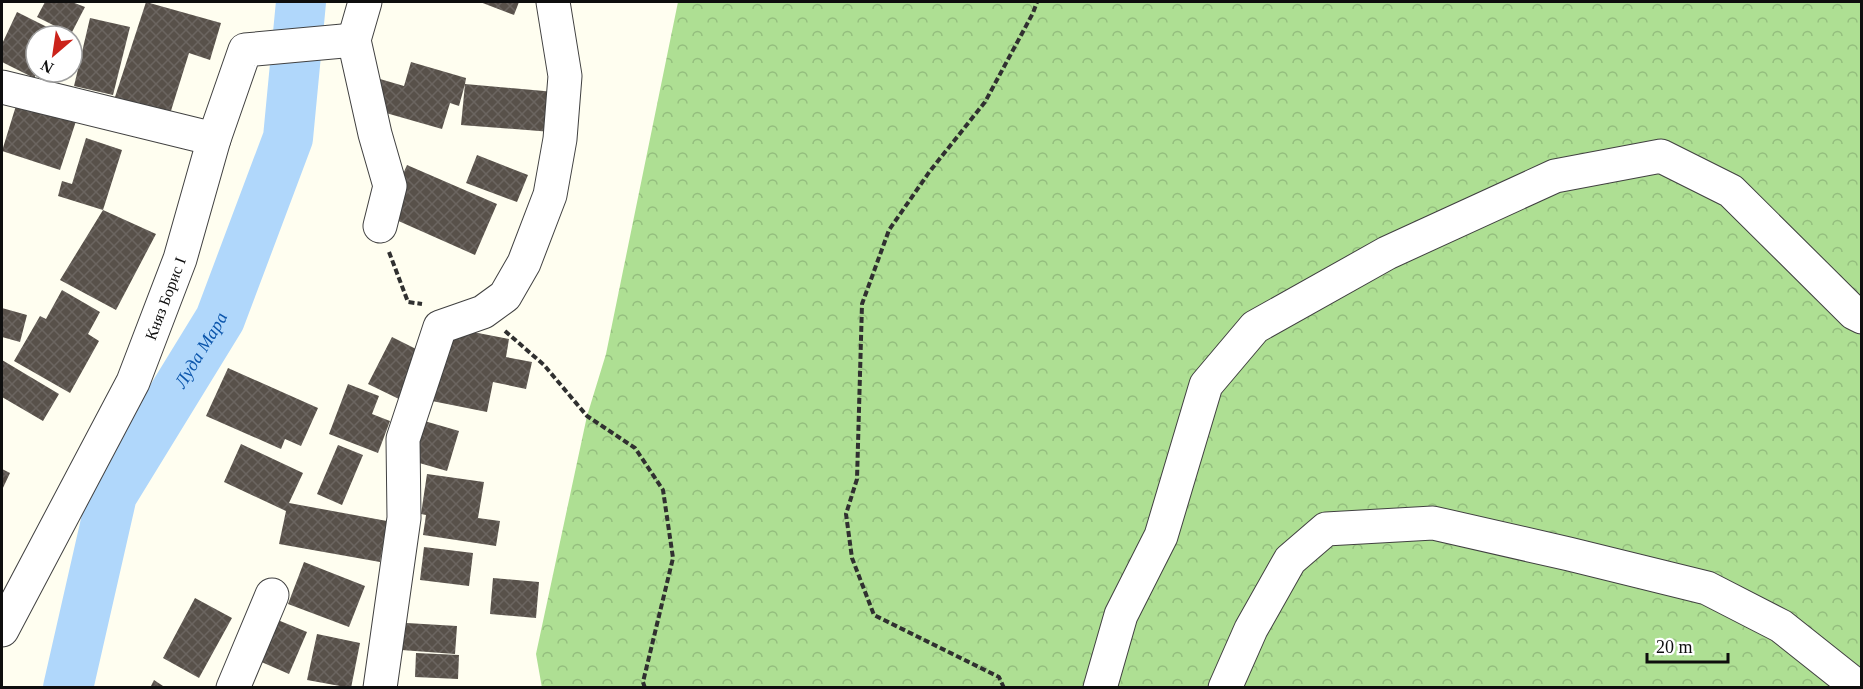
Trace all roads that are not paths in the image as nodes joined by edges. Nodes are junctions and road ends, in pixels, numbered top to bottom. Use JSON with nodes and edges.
{"nodes":[{"id":1,"x":365,"y":2,"type":"edge"},
{"id":2,"x":553,"y":2,"type":"edge"},
{"id":3,"x":341,"y":42,"type":"junction"},
{"id":4,"x":2,"y":87,"type":"edge"},
{"id":5,"x":214,"y":139,"type":"junction"},
{"id":6,"x":380,"y":226,"type":"road end"},
{"id":7,"x":1862,"y":317,"type":"edge"},
{"id":8,"x":272,"y":595,"type":"dead end"},
{"id":9,"x":2,"y":630,"type":"edge"},
{"id":10,"x":233,"y":687,"type":"edge"},
{"id":11,"x":380,"y":687,"type":"edge"},
{"id":12,"x":1100,"y":687,"type":"edge"},
{"id":13,"x":1225,"y":687,"type":"edge"},
{"id":14,"x":1859,"y":687,"type":"edge"}],
"edges":[{"from":1,"to":3,"type":"street"},
{"from":2,"to":11,"type":"street"},
{"from":3,"to":5,"type":"street","name":"Княз Борис I"},
{"from":3,"to":6,"type":"street"},
{"from":4,"to":5,"type":"street"},
{"from":5,"to":9,"type":"street","name":"Княз Борис I"},
{"from":7,"to":12,"type":"street"},
{"from":8,"to":10,"type":"street"},
{"from":13,"to":14,"type":"street"}]}
